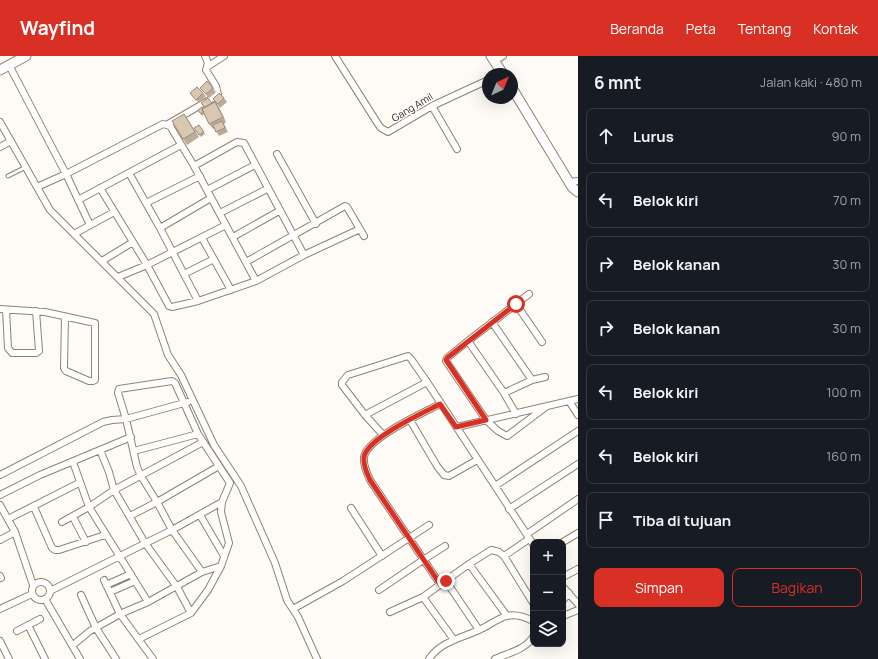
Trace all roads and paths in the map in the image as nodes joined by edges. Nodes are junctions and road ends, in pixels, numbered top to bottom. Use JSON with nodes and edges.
{"nodes":[{"id":1,"x":26,"y":56,"type":"edge"},
{"id":2,"x":205,"y":56,"type":"edge"},
{"id":3,"x":224,"y":56,"type":"edge"},
{"id":4,"x":335,"y":56,"type":"edge"},
{"id":5,"x":503,"y":56,"type":"edge"},
{"id":6,"x":492,"y":58,"type":"edge"},
{"id":7,"x":9,"y":65,"type":"junction"},
{"id":8,"x":207,"y":67,"type":"junction"},
{"id":9,"x":499,"y":68,"type":"edge"},
{"id":10,"x":0,"y":70,"type":"edge"},
{"id":11,"x":482,"y":83,"type":"edge"},
{"id":12,"x":518,"y":97,"type":"edge"},
{"id":13,"x":432,"y":106,"type":"junction"},
{"id":14,"x":0,"y":122,"type":"edge"},
{"id":15,"x":168,"y":124,"type":"junction"},
{"id":16,"x":11,"y":141,"type":"junction"},
{"id":17,"x":181,"y":146,"type":"junction"},
{"id":18,"x":0,"y":147,"type":"edge"},
{"id":19,"x":457,"y":149,"type":"dead end"},
{"id":20,"x":277,"y":154,"type":"dead end"},
{"id":21,"x":255,"y":165,"type":"junction"},
{"id":22,"x":26,"y":166,"type":"junction"},
{"id":23,"x":194,"y":166,"type":"junction"},
{"id":24,"x":129,"y":173,"type":"junction"},
{"id":25,"x":66,"y":174,"type":"junction"},
{"id":26,"x":8,"y":176,"type":"dead end"},
{"id":27,"x":200,"y":176,"type":"junction"},
{"id":28,"x":574,"y":181,"type":"edge"},
{"id":29,"x":37,"y":187,"type":"junction"},
{"id":30,"x":100,"y":188,"type":"junction"},
{"id":31,"x":267,"y":189,"type":"junction"},
{"id":32,"x":207,"y":190,"type":"junction"},
{"id":33,"x":578,"y":192,"type":"edge"},
{"id":34,"x":211,"y":198,"type":"junction"},
{"id":35,"x":78,"y":200,"type":"junction"},
{"id":36,"x":146,"y":203,"type":"junction"},
{"id":37,"x":114,"y":212,"type":"junction"},
{"id":38,"x":280,"y":212,"type":"junction"},
{"id":39,"x":220,"y":213,"type":"junction"},
{"id":40,"x":316,"y":224,"type":"junction"},
{"id":41,"x":90,"y":225,"type":"junction"},
{"id":42,"x":226,"y":225,"type":"junction"},
{"id":43,"x":160,"y":228,"type":"junction"},
{"id":44,"x":360,"y":229,"type":"junction"},
{"id":45,"x":74,"y":234,"type":"junction"},
{"id":46,"x":294,"y":235,"type":"junction"},
{"id":47,"x":364,"y":236,"type":"dead end"},
{"id":48,"x":233,"y":237,"type":"junction"},
{"id":49,"x":202,"y":238,"type":"junction"},
{"id":50,"x":133,"y":242,"type":"junction"},
{"id":51,"x":173,"y":253,"type":"junction"},
{"id":52,"x":304,"y":255,"type":"junction"},
{"id":53,"x":214,"y":259,"type":"junction"},
{"id":54,"x":102,"y":260,"type":"junction"},
{"id":55,"x":246,"y":262,"type":"junction"},
{"id":56,"x":147,"y":265,"type":"junction"},
{"id":57,"x":184,"y":274,"type":"junction"},
{"id":58,"x":118,"y":277,"type":"junction"},
{"id":59,"x":256,"y":281,"type":"junction"},
{"id":60,"x":231,"y":290,"type":"junction"},
{"id":61,"x":529,"y":294,"type":"dead end"},
{"id":62,"x":198,"y":302,"type":"junction"},
{"id":63,"x":516,"y":304,"type":"junction"},
{"id":64,"x":3,"y":309,"type":"edge"},
{"id":65,"x":36,"y":311,"type":"junction"},
{"id":66,"x":65,"y":316,"type":"junction"},
{"id":67,"x":492,"y":322,"type":"junction"},
{"id":68,"x":468,"y":340,"type":"junction"},
{"id":69,"x":542,"y":342,"type":"dead end"},
{"id":70,"x":545,"y":376,"type":"dead end"},
{"id":71,"x":532,"y":380,"type":"junction"},
{"id":72,"x":427,"y":382,"type":"junction"},
{"id":73,"x":504,"y":393,"type":"junction"},
{"id":74,"x":578,"y":399,"type":"edge"},
{"id":75,"x":193,"y":400,"type":"junction"},
{"id":76,"x":569,"y":401,"type":"junction"},
{"id":77,"x":184,"y":404,"type":"junction"},
{"id":78,"x":440,"y":404,"type":"junction"},
{"id":79,"x":546,"y":406,"type":"junction"},
{"id":80,"x":516,"y":414,"type":"junction"},
{"id":81,"x":365,"y":415,"type":"junction"},
{"id":82,"x":578,"y":415,"type":"edge"},
{"id":83,"x":126,"y":419,"type":"junction"},
{"id":84,"x":410,"y":420,"type":"junction"},
{"id":85,"x":486,"y":420,"type":"junction"},
{"id":86,"x":456,"y":427,"type":"junction"},
{"id":87,"x":578,"y":431,"type":"edge"},
{"id":88,"x":198,"y":434,"type":"junction"},
{"id":89,"x":383,"y":435,"type":"junction"},
{"id":90,"x":130,"y":437,"type":"junction"},
{"id":91,"x":203,"y":442,"type":"junction"},
{"id":92,"x":100,"y":450,"type":"junction"},
{"id":93,"x":134,"y":451,"type":"junction"},
{"id":94,"x":477,"y":460,"type":"junction"},
{"id":95,"x":73,"y":462,"type":"junction"},
{"id":96,"x":578,"y":464,"type":"edge"},
{"id":97,"x":219,"y":466,"type":"junction"},
{"id":98,"x":0,"y":475,"type":"edge"},
{"id":99,"x":141,"y":476,"type":"junction"},
{"id":100,"x":79,"y":483,"type":"junction"},
{"id":101,"x":495,"y":486,"type":"junction"},
{"id":102,"x":114,"y":490,"type":"junction"},
{"id":103,"x":0,"y":495,"type":"edge"},
{"id":104,"x":578,"y":499,"type":"edge"},
{"id":105,"x":157,"y":502,"type":"junction"},
{"id":106,"x":222,"y":502,"type":"junction"},
{"id":107,"x":0,"y":505,"type":"edge"},
{"id":108,"x":34,"y":506,"type":"junction"},
{"id":109,"x":89,"y":507,"type":"junction"},
{"id":110,"x":351,"y":508,"type":"dead end"},
{"id":111,"x":510,"y":509,"type":"junction"},
{"id":112,"x":200,"y":515,"type":"junction"},
{"id":113,"x":130,"y":516,"type":"junction"},
{"id":114,"x":72,"y":517,"type":"junction"},
{"id":115,"x":8,"y":519,"type":"junction"},
{"id":116,"x":62,"y":522,"type":"dead end"},
{"id":117,"x":429,"y":525,"type":"dead end"},
{"id":118,"x":172,"y":530,"type":"junction"},
{"id":119,"x":15,"y":532,"type":"junction"},
{"id":120,"x":578,"y":533,"type":"edge"},
{"id":121,"x":106,"y":535,"type":"junction"},
{"id":122,"x":409,"y":539,"type":"junction"},
{"id":123,"x":530,"y":539,"type":"edge"},
{"id":124,"x":0,"y":540,"type":"edge"},
{"id":125,"x":566,"y":540,"type":"edge"},
{"id":126,"x":86,"y":542,"type":"junction"},
{"id":127,"x":145,"y":543,"type":"junction"},
{"id":128,"x":444,"y":546,"type":"dead end"},
{"id":129,"x":224,"y":556,"type":"junction"},
{"id":130,"x":382,"y":556,"type":"junction"},
{"id":131,"x":504,"y":556,"type":"junction"},
{"id":132,"x":120,"y":557,"type":"junction"},
{"id":133,"x":423,"y":560,"type":"junction"},
{"id":134,"x":469,"y":564,"type":"junction"},
{"id":135,"x":221,"y":566,"type":"junction"},
{"id":136,"x":578,"y":568,"type":"edge"},
{"id":137,"x":202,"y":572,"type":"junction"},
{"id":138,"x":131,"y":574,"type":"junction"},
{"id":139,"x":566,"y":575,"type":"edge"},
{"id":140,"x":135,"y":581,"type":"junction"},
{"id":141,"x":443,"y":582,"type":"junction"},
{"id":142,"x":33,"y":585,"type":"junction"},
{"id":143,"x":177,"y":587,"type":"junction"},
{"id":144,"x":379,"y":590,"type":"dead end"},
{"id":145,"x":566,"y":590,"type":"edge"},
{"id":146,"x":50,"y":591,"type":"junction"},
{"id":147,"x":110,"y":592,"type":"junction"},
{"id":148,"x":569,"y":593,"type":"junction"},
{"id":149,"x":32,"y":594,"type":"junction"},
{"id":150,"x":81,"y":595,"type":"dead end"},
{"id":151,"x":566,"y":596,"type":"edge"},
{"id":152,"x":422,"y":597,"type":"junction"},
{"id":153,"x":530,"y":598,"type":"edge"},
{"id":154,"x":45,"y":599,"type":"junction"},
{"id":155,"x":148,"y":602,"type":"junction"},
{"id":156,"x":578,"y":604,"type":"edge"},
{"id":157,"x":292,"y":608,"type":"junction"},
{"id":158,"x":0,"y":609,"type":"edge"},
{"id":159,"x":578,"y":610,"type":"edge"},
{"id":160,"x":390,"y":612,"type":"dead end"},
{"id":161,"x":192,"y":613,"type":"junction"},
{"id":162,"x":120,"y":614,"type":"junction"},
{"id":163,"x":566,"y":615,"type":"edge"},
{"id":164,"x":506,"y":616,"type":"junction"},
{"id":165,"x":40,"y":618,"type":"dead end"},
{"id":166,"x":530,"y":619,"type":"edge"},
{"id":167,"x":28,"y":625,"type":"junction"},
{"id":168,"x":96,"y":628,"type":"junction"},
{"id":169,"x":479,"y":630,"type":"junction"},
{"id":170,"x":16,"y":631,"type":"dead end"},
{"id":171,"x":139,"y":639,"type":"junction"},
{"id":172,"x":0,"y":640,"type":"edge"},
{"id":173,"x":454,"y":640,"type":"junction"},
{"id":174,"x":530,"y":642,"type":"edge"},
{"id":175,"x":72,"y":645,"type":"junction"},
{"id":176,"x":511,"y":652,"type":"junction"},
{"id":177,"x":9,"y":659,"type":"edge"},
{"id":178,"x":45,"y":659,"type":"edge"},
{"id":179,"x":80,"y":659,"type":"edge"},
{"id":180,"x":116,"y":659,"type":"edge"},
{"id":181,"x":153,"y":659,"type":"edge"},
{"id":182,"x":318,"y":659,"type":"edge"},
{"id":183,"x":429,"y":659,"type":"edge"},
{"id":184,"x":495,"y":659,"type":"edge"},
{"id":185,"x":515,"y":659,"type":"edge"}],
"edges":[{"from":1,"to":7,"type":"street"},
{"from":2,"to":8,"type":"street"},
{"from":3,"to":8,"type":"street"},
{"from":4,"to":13,"type":"street","name":"Gang Amil"},
{"from":5,"to":6,"type":"street"},
{"from":6,"to":9,"type":"street"},
{"from":7,"to":10,"type":"street"},
{"from":7,"to":25,"type":"street"},
{"from":8,"to":15,"type":"street"},
{"from":11,"to":13,"type":"street","name":"Gang Amil"},
{"from":12,"to":28,"type":"street"},
{"from":13,"to":19,"type":"street"},
{"from":14,"to":16,"type":"street"},
{"from":15,"to":17,"type":"street"},
{"from":15,"to":25,"type":"street"},
{"from":16,"to":18,"type":"street"},
{"from":16,"to":22,"type":"street"},
{"from":17,"to":23,"type":"street"},
{"from":17,"to":24,"type":"street"},
{"from":20,"to":40,"type":"street"},
{"from":21,"to":23,"type":"street"},
{"from":21,"to":31,"type":"street"},
{"from":21,"to":32,"type":"street"},
{"from":22,"to":26,"type":"lane"},
{"from":22,"to":29,"type":"street"},
{"from":23,"to":27,"type":"street"},
{"from":24,"to":30,"type":"street"},
{"from":24,"to":36,"type":"street"},
{"from":25,"to":29,"type":"street"},
{"from":25,"to":35,"type":"street"},
{"from":27,"to":32,"type":"street"},
{"from":27,"to":36,"type":"street"},
{"from":28,"to":33,"type":"street"},
{"from":29,"to":45,"type":"street"},
{"from":30,"to":35,"type":"street"},
{"from":30,"to":37,"type":"street"},
{"from":31,"to":38,"type":"street"},
{"from":31,"to":39,"type":"street"},
{"from":32,"to":34,"type":"street"},
{"from":34,"to":39,"type":"street"},
{"from":34,"to":43,"type":"street"},
{"from":35,"to":41,"type":"street"},
{"from":36,"to":43,"type":"street"},
{"from":37,"to":41,"type":"street"},
{"from":37,"to":50,"type":"street"},
{"from":38,"to":46,"type":"street"},
{"from":38,"to":48,"type":"street"},
{"from":39,"to":42,"type":"street"},
{"from":40,"to":44,"type":"street"},
{"from":40,"to":46,"type":"street"},
{"from":41,"to":45,"type":"street"},
{"from":42,"to":48,"type":"street"},
{"from":42,"to":49,"type":"street"},
{"from":43,"to":51,"type":"street"},
{"from":44,"to":47,"type":"street"},
{"from":44,"to":52,"type":"street"},
{"from":45,"to":54,"type":"street"},
{"from":46,"to":52,"type":"street"},
{"from":46,"to":55,"type":"street"},
{"from":48,"to":55,"type":"street"},
{"from":49,"to":51,"type":"street"},
{"from":49,"to":53,"type":"street"},
{"from":50,"to":54,"type":"street"},
{"from":50,"to":56,"type":"street"},
{"from":51,"to":56,"type":"street"},
{"from":51,"to":57,"type":"street"},
{"from":52,"to":59,"type":"street"},
{"from":53,"to":57,"type":"street"},
{"from":53,"to":60,"type":"street"},
{"from":54,"to":58,"type":"street"},
{"from":55,"to":59,"type":"street"},
{"from":56,"to":58,"type":"street"},
{"from":56,"to":62,"type":"street"},
{"from":57,"to":62,"type":"street"},
{"from":58,"to":75,"type":"street"},
{"from":59,"to":60,"type":"street"},
{"from":60,"to":62,"type":"street"},
{"from":61,"to":63,"type":"street"},
{"from":63,"to":67,"type":"street"},
{"from":63,"to":69,"type":"street"},
{"from":64,"to":65,"type":"street"},
{"from":64,"to":65,"type":"street"},
{"from":65,"to":66,"type":"street"},
{"from":66,"to":66,"type":"street"},
{"from":67,"to":68,"type":"street"},
{"from":67,"to":71,"type":"street"},
{"from":68,"to":73,"type":"street"},
{"from":68,"to":85,"type":"street"},
{"from":70,"to":71,"type":"street"},
{"from":71,"to":73,"type":"street"},
{"from":72,"to":78,"type":"street"},
{"from":72,"to":81,"type":"street"},
{"from":72,"to":81,"type":"street"},
{"from":73,"to":80,"type":"street"},
{"from":74,"to":76,"type":"street"},
{"from":75,"to":77,"type":"street"},
{"from":75,"to":157,"type":"street"},
{"from":76,"to":79,"type":"street"},
{"from":76,"to":82,"type":"street"},
{"from":77,"to":83,"type":"street"},
{"from":77,"to":83,"type":"street"},
{"from":77,"to":88,"type":"street"},
{"from":78,"to":84,"type":"street"},
{"from":78,"to":86,"type":"street"},
{"from":79,"to":80,"type":"street"},
{"from":79,"to":85,"type":"street"},
{"from":80,"to":85,"type":"street"},
{"from":81,"to":89,"type":"street"},
{"from":83,"to":90,"type":"street"},
{"from":83,"to":98,"type":"street"},
{"from":84,"to":89,"type":"street"},
{"from":84,"to":94,"type":"street"},
{"from":85,"to":86,"type":"street"},
{"from":86,"to":94,"type":"street"},
{"from":87,"to":101,"type":"street"},
{"from":88,"to":91,"type":"street"},
{"from":88,"to":93,"type":"street"},
{"from":89,"to":122,"type":"street"},
{"from":90,"to":92,"type":"street"},
{"from":90,"to":93,"type":"street"},
{"from":91,"to":97,"type":"street"},
{"from":91,"to":99,"type":"street"},
{"from":92,"to":95,"type":"street"},
{"from":92,"to":102,"type":"street"},
{"from":93,"to":99,"type":"street"},
{"from":94,"to":101,"type":"street"},
{"from":95,"to":100,"type":"street"},
{"from":95,"to":103,"type":"street"},
{"from":96,"to":111,"type":"street"},
{"from":97,"to":105,"type":"street"},
{"from":97,"to":106,"type":"street"},
{"from":99,"to":102,"type":"street"},
{"from":99,"to":105,"type":"street"},
{"from":100,"to":108,"type":"street"},
{"from":100,"to":109,"type":"street"},
{"from":101,"to":111,"type":"street"},
{"from":102,"to":109,"type":"street"},
{"from":102,"to":113,"type":"street"},
{"from":104,"to":123,"type":"street"},
{"from":105,"to":113,"type":"street"},
{"from":105,"to":118,"type":"street"},
{"from":106,"to":112,"type":"street"},
{"from":106,"to":129,"type":"street"},
{"from":107,"to":115,"type":"street"},
{"from":108,"to":115,"type":"street"},
{"from":108,"to":126,"type":"street"},
{"from":109,"to":114,"type":"street"},
{"from":109,"to":121,"type":"street"},
{"from":110,"to":130,"type":"street"},
{"from":111,"to":123,"type":"street"},
{"from":112,"to":118,"type":"street"},
{"from":112,"to":129,"type":"street"},
{"from":113,"to":127,"type":"street"},
{"from":114,"to":116,"type":"street"},
{"from":114,"to":126,"type":"street"},
{"from":115,"to":119,"type":"street"},
{"from":117,"to":122,"type":"street"},
{"from":118,"to":127,"type":"street"},
{"from":118,"to":137,"type":"street"},
{"from":119,"to":124,"type":"street"},
{"from":119,"to":142,"type":"street"},
{"from":120,"to":125,"type":"street"},
{"from":121,"to":126,"type":"street"},
{"from":121,"to":132,"type":"street"},
{"from":122,"to":130,"type":"street"},
{"from":122,"to":133,"type":"street"},
{"from":123,"to":131,"type":"street"},
{"from":127,"to":132,"type":"street"},
{"from":127,"to":143,"type":"street"},
{"from":128,"to":133,"type":"street"},
{"from":129,"to":135,"type":"street"},
{"from":130,"to":157,"type":"street"},
{"from":131,"to":134,"type":"street"},
{"from":131,"to":153,"type":"street"},
{"from":132,"to":138,"type":"street"},
{"from":132,"to":146,"type":"street"},
{"from":133,"to":141,"type":"street"},
{"from":133,"to":144,"type":"street"},
{"from":134,"to":141,"type":"street"},
{"from":134,"to":164,"type":"street"},
{"from":135,"to":137,"type":"street"},
{"from":135,"to":161,"type":"street"},
{"from":136,"to":139,"type":"street"},
{"from":137,"to":143,"type":"street"},
{"from":138,"to":140,"type":"street"},
{"from":138,"to":147,"type":"street"},
{"from":140,"to":147,"type":"street"},
{"from":140,"to":155,"type":"street"},
{"from":141,"to":152,"type":"street"},
{"from":141,"to":169,"type":"street"},
{"from":142,"to":146,"type":"street"},
{"from":142,"to":149,"type":"street"},
{"from":143,"to":155,"type":"street"},
{"from":143,"to":161,"type":"street"},
{"from":145,"to":148,"type":"street"},
{"from":146,"to":154,"type":"street"},
{"from":147,"to":162,"type":"street"},
{"from":148,"to":151,"type":"street"},
{"from":148,"to":156,"type":"street"},
{"from":149,"to":154,"type":"street"},
{"from":149,"to":158,"type":"street"},
{"from":150,"to":168,"type":"street"},
{"from":152,"to":160,"type":"street"},
{"from":152,"to":173,"type":"street"},
{"from":154,"to":175,"type":"street"},
{"from":155,"to":162,"type":"street"},
{"from":157,"to":182,"type":"street"},
{"from":159,"to":163,"type":"street"},
{"from":161,"to":171,"type":"street"},
{"from":162,"to":168,"type":"street"},
{"from":162,"to":171,"type":"street"},
{"from":164,"to":166,"type":"street"},
{"from":164,"to":169,"type":"street"},
{"from":165,"to":167,"type":"street"},
{"from":167,"to":170,"type":"street"},
{"from":167,"to":178,"type":"street"},
{"from":168,"to":175,"type":"street"},
{"from":168,"to":180,"type":"street"},
{"from":169,"to":173,"type":"street"},
{"from":171,"to":181,"type":"street"},
{"from":172,"to":177,"type":"street"},
{"from":173,"to":183,"type":"street"},
{"from":174,"to":176,"type":"street"},
{"from":175,"to":179,"type":"street"},
{"from":176,"to":184,"type":"street"},
{"from":176,"to":185,"type":"street"}]}
